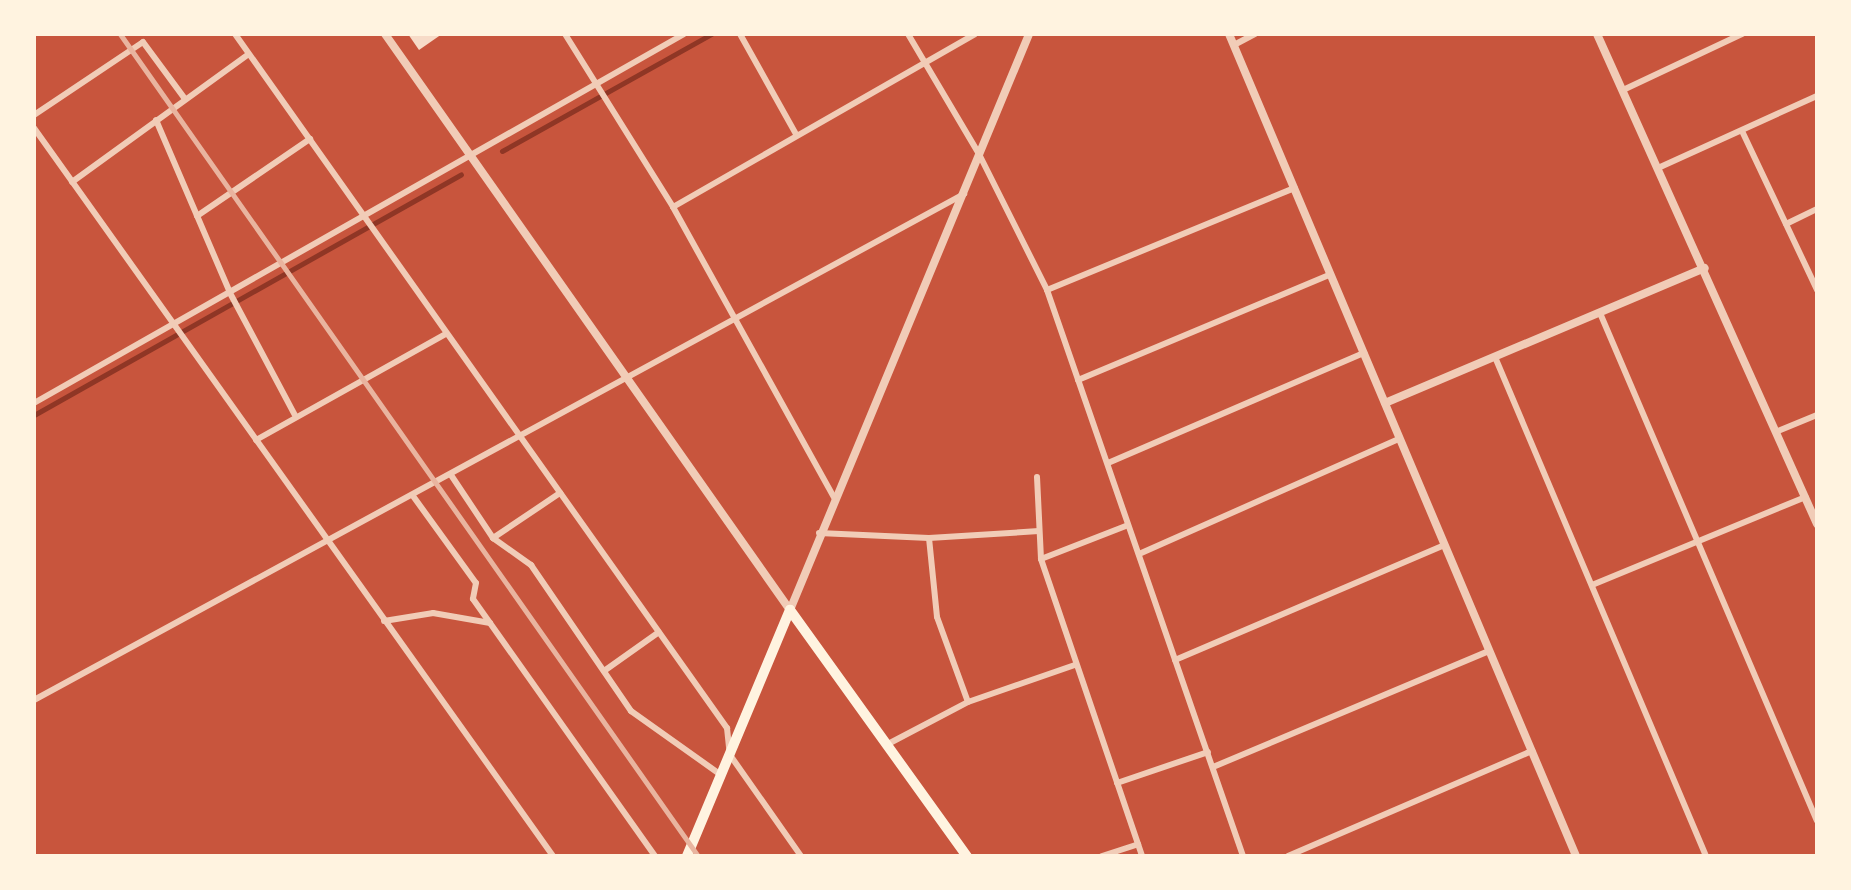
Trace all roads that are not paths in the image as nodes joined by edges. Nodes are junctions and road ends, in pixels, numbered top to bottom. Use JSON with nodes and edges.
{"nodes":[{"id":1,"x":235,"y":34,"type":"edge"},
{"id":2,"x":385,"y":34,"type":"edge"},
{"id":3,"x":565,"y":34,"type":"edge"},
{"id":4,"x":684,"y":34,"type":"edge"},
{"id":5,"x":740,"y":34,"type":"edge"},
{"id":6,"x":908,"y":34,"type":"edge"},
{"id":7,"x":975,"y":34,"type":"edge"},
{"id":8,"x":1029,"y":34,"type":"edge"},
{"id":9,"x":1229,"y":34,"type":"edge"},
{"id":10,"x":1255,"y":34,"type":"edge"},
{"id":11,"x":1597,"y":34,"type":"edge"},
{"id":12,"x":1742,"y":34,"type":"edge"},
{"id":13,"x":1234,"y":45,"type":"junction"},
{"id":14,"x":249,"y":54,"type":"junction"},
{"id":15,"x":924,"y":63,"type":"junction"},
{"id":16,"x":599,"y":83,"type":"junction"},
{"id":17,"x":1623,"y":90,"type":"junction"},
{"id":18,"x":1817,"y":96,"type":"edge"},
{"id":19,"x":185,"y":99,"type":"junction"},
{"id":20,"x":34,"y":115,"type":"edge"},
{"id":21,"x":156,"y":120,"type":"junction"},
{"id":22,"x":34,"y":128,"type":"edge"},
{"id":23,"x":1742,"y":131,"type":"junction"},
{"id":24,"x":796,"y":134,"type":"junction"},
{"id":25,"x":310,"y":139,"type":"junction"},
{"id":26,"x":979,"y":154,"type":"junction"},
{"id":27,"x":470,"y":156,"type":"junction"},
{"id":28,"x":1658,"y":168,"type":"junction"},
{"id":29,"x":72,"y":182,"type":"junction"},
{"id":30,"x":1295,"y":188,"type":"junction"},
{"id":31,"x":964,"y":194,"type":"junction"},
{"id":32,"x":673,"y":207,"type":"junction"},
{"id":33,"x":1817,"y":209,"type":"edge"},
{"id":34,"x":197,"y":216,"type":"junction"},
{"id":35,"x":366,"y":217,"type":"junction"},
{"id":36,"x":1786,"y":224,"type":"junction"},
{"id":37,"x":1705,"y":268,"type":"junction"},
{"id":38,"x":1331,"y":274,"type":"junction"},
{"id":39,"x":1047,"y":290,"type":"junction"},
{"id":40,"x":1817,"y":290,"type":"edge"},
{"id":41,"x":230,"y":294,"type":"junction"},
{"id":42,"x":1600,"y":313,"type":"junction"},
{"id":43,"x":735,"y":321,"type":"junction"},
{"id":44,"x":175,"y":327,"type":"junction"},
{"id":45,"x":446,"y":334,"type":"junction"},
{"id":46,"x":1364,"y":353,"type":"junction"},
{"id":47,"x":1495,"y":357,"type":"junction"},
{"id":48,"x":630,"y":377,"type":"junction"},
{"id":49,"x":1078,"y":380,"type":"junction"},
{"id":50,"x":34,"y":403,"type":"edge"},
{"id":51,"x":1385,"y":403,"type":"junction"},
{"id":52,"x":295,"y":415,"type":"junction"},
{"id":53,"x":1817,"y":415,"type":"edge"},
{"id":54,"x":1778,"y":431,"type":"junction"},
{"id":55,"x":520,"y":437,"type":"junction"},
{"id":56,"x":1399,"y":439,"type":"junction"},
{"id":57,"x":256,"y":440,"type":"junction"},
{"id":58,"x":1108,"y":463,"type":"junction"},
{"id":59,"x":451,"y":475,"type":"junction"},
{"id":60,"x":1037,"y":477,"type":"dead end"},
{"id":61,"x":560,"y":493,"type":"junction"},
{"id":62,"x":413,"y":496,"type":"junction"},
{"id":63,"x":1806,"y":497,"type":"junction"},
{"id":64,"x":835,"y":499,"type":"junction"},
{"id":65,"x":1817,"y":524,"type":"edge"},
{"id":66,"x":1128,"y":525,"type":"junction"},
{"id":67,"x":1039,"y":531,"type":"junction"},
{"id":68,"x":819,"y":533,"type":"junction"},
{"id":69,"x":493,"y":538,"type":"junction"},
{"id":70,"x":929,"y":538,"type":"junction"},
{"id":71,"x":1698,"y":540,"type":"junction"},
{"id":72,"x":328,"y":543,"type":"junction"},
{"id":73,"x":1444,"y":545,"type":"junction"},
{"id":74,"x":1139,"y":554,"type":"junction"},
{"id":75,"x":1041,"y":559,"type":"junction"},
{"id":76,"x":1592,"y":585,"type":"junction"},
{"id":77,"x":790,"y":610,"type":"junction"},
{"id":78,"x":384,"y":621,"type":"junction"},
{"id":79,"x":490,"y":623,"type":"junction"},
{"id":80,"x":659,"y":632,"type":"junction"},
{"id":81,"x":1489,"y":651,"type":"junction"},
{"id":82,"x":1175,"y":660,"type":"junction"},
{"id":83,"x":1075,"y":665,"type":"junction"},
{"id":84,"x":604,"y":671,"type":"junction"},
{"id":85,"x":34,"y":700,"type":"edge"},
{"id":86,"x":968,"y":702,"type":"junction"},
{"id":87,"x":888,"y":744,"type":"junction"},
{"id":88,"x":1532,"y":751,"type":"junction"},
{"id":89,"x":1208,"y":752,"type":"junction"},
{"id":90,"x":730,"y":755,"type":"junction"},
{"id":91,"x":1213,"y":767,"type":"junction"},
{"id":92,"x":721,"y":775,"type":"junction"},
{"id":93,"x":1117,"y":783,"type":"junction"},
{"id":94,"x":1817,"y":821,"type":"edge"},
{"id":95,"x":1138,"y":844,"type":"junction"},
{"id":96,"x":553,"y":856,"type":"edge"},
{"id":97,"x":655,"y":856,"type":"edge"},
{"id":98,"x":687,"y":856,"type":"edge"},
{"id":99,"x":801,"y":856,"type":"edge"},
{"id":100,"x":967,"y":856,"type":"edge"},
{"id":101,"x":1102,"y":856,"type":"edge"},
{"id":102,"x":1142,"y":856,"type":"edge"},
{"id":103,"x":1243,"y":856,"type":"edge"},
{"id":104,"x":1288,"y":856,"type":"edge"},
{"id":105,"x":1576,"y":856,"type":"edge"},
{"id":106,"x":1706,"y":856,"type":"edge"}],
"edges":[{"from":1,"to":14,"type":"street"},
{"from":2,"to":27,"type":"street"},
{"from":3,"to":16,"type":"street"},
{"from":4,"to":16,"type":"street"},
{"from":5,"to":24,"type":"street"},
{"from":6,"to":15,"type":"street"},
{"from":7,"to":15,"type":"street"},
{"from":8,"to":26,"type":"street"},
{"from":9,"to":13,"type":"street"},
{"from":10,"to":13,"type":"street"},
{"from":11,"to":17,"type":"street"},
{"from":12,"to":17,"type":"street"},
{"from":13,"to":30,"type":"street"},
{"from":14,"to":19,"type":"street"},
{"from":14,"to":25,"type":"street"},
{"from":15,"to":24,"type":"street"},
{"from":15,"to":26,"type":"street"},
{"from":16,"to":27,"type":"street"},
{"from":16,"to":32,"type":"street"},
{"from":17,"to":28,"type":"street"},
{"from":18,"to":23,"type":"street"},
{"from":19,"to":20,"type":"street"},
{"from":19,"to":21,"type":"street"},
{"from":21,"to":29,"type":"street"},
{"from":21,"to":34,"type":"street"},
{"from":22,"to":29,"type":"street"},
{"from":23,"to":28,"type":"street"},
{"from":23,"to":36,"type":"street"},
{"from":24,"to":32,"type":"street"},
{"from":25,"to":34,"type":"street"},
{"from":25,"to":35,"type":"street"},
{"from":26,"to":31,"type":"street"},
{"from":26,"to":39,"type":"street"},
{"from":27,"to":35,"type":"street"},
{"from":27,"to":48,"type":"street"},
{"from":28,"to":37,"type":"street"},
{"from":29,"to":44,"type":"street"},
{"from":30,"to":38,"type":"street"},
{"from":30,"to":39,"type":"street"},
{"from":31,"to":43,"type":"street"},
{"from":31,"to":64,"type":"street"},
{"from":32,"to":43,"type":"street"},
{"from":33,"to":36,"type":"street"},
{"from":34,"to":41,"type":"street"},
{"from":35,"to":41,"type":"street"},
{"from":35,"to":45,"type":"street"},
{"from":36,"to":40,"type":"street"},
{"from":37,"to":42,"type":"street"},
{"from":37,"to":54,"type":"street"},
{"from":38,"to":46,"type":"street"},
{"from":38,"to":49,"type":"street"},
{"from":39,"to":49,"type":"street"},
{"from":41,"to":44,"type":"street"},
{"from":41,"to":52,"type":"street"},
{"from":42,"to":47,"type":"street"},
{"from":42,"to":71,"type":"street"},
{"from":43,"to":48,"type":"street"},
{"from":43,"to":64,"type":"street"},
{"from":44,"to":50,"type":"street"},
{"from":44,"to":57,"type":"street"},
{"from":45,"to":52,"type":"street"},
{"from":45,"to":55,"type":"street"},
{"from":46,"to":51,"type":"street"},
{"from":46,"to":58,"type":"street"},
{"from":47,"to":51,"type":"street"},
{"from":47,"to":76,"type":"street"},
{"from":48,"to":55,"type":"street"},
{"from":48,"to":77,"type":"street"},
{"from":49,"to":58,"type":"street"},
{"from":51,"to":56,"type":"street"},
{"from":52,"to":57,"type":"street"},
{"from":53,"to":54,"type":"street"},
{"from":54,"to":63,"type":"street"},
{"from":55,"to":59,"type":"street"},
{"from":55,"to":61,"type":"street"},
{"from":56,"to":73,"type":"street"},
{"from":56,"to":74,"type":"street"},
{"from":57,"to":72,"type":"street"},
{"from":58,"to":66,"type":"street"},
{"from":59,"to":62,"type":"street"},
{"from":59,"to":69,"type":"street"},
{"from":60,"to":67,"type":"street"},
{"from":61,"to":69,"type":"street"},
{"from":61,"to":80,"type":"street"},
{"from":62,"to":72,"type":"street"},
{"from":62,"to":79,"type":"street"},
{"from":63,"to":65,"type":"street"},
{"from":63,"to":71,"type":"street"},
{"from":64,"to":68,"type":"street"},
{"from":66,"to":74,"type":"street"},
{"from":66,"to":75,"type":"street"},
{"from":67,"to":70,"type":"street"},
{"from":67,"to":75,"type":"street"},
{"from":68,"to":70,"type":"street"},
{"from":68,"to":77,"type":"street"},
{"from":69,"to":84,"type":"street"},
{"from":70,"to":86,"type":"street"},
{"from":71,"to":76,"type":"street"},
{"from":71,"to":94,"type":"street"},
{"from":72,"to":78,"type":"street"},
{"from":72,"to":85,"type":"street"},
{"from":73,"to":81,"type":"street"},
{"from":73,"to":82,"type":"street"},
{"from":74,"to":82,"type":"street"},
{"from":75,"to":83,"type":"street"},
{"from":76,"to":106,"type":"street"},
{"from":77,"to":87,"type":"main road"},
{"from":77,"to":90,"type":"main road"},
{"from":78,"to":79,"type":"street"},
{"from":78,"to":96,"type":"street"},
{"from":79,"to":97,"type":"street"},
{"from":80,"to":84,"type":"street"},
{"from":80,"to":90,"type":"street"},
{"from":81,"to":88,"type":"street"},
{"from":81,"to":91,"type":"street"},
{"from":82,"to":89,"type":"street"},
{"from":83,"to":86,"type":"street"},
{"from":83,"to":93,"type":"street"},
{"from":84,"to":92,"type":"street"},
{"from":86,"to":87,"type":"street"},
{"from":87,"to":100,"type":"main road"},
{"from":88,"to":104,"type":"street"},
{"from":88,"to":105,"type":"street"},
{"from":89,"to":91,"type":"street"},
{"from":89,"to":93,"type":"street"},
{"from":90,"to":92,"type":"main road"},
{"from":90,"to":99,"type":"street"},
{"from":91,"to":103,"type":"street"},
{"from":92,"to":98,"type":"main road"},
{"from":93,"to":95,"type":"street"},
{"from":95,"to":101,"type":"street"},
{"from":95,"to":102,"type":"street"}]}
